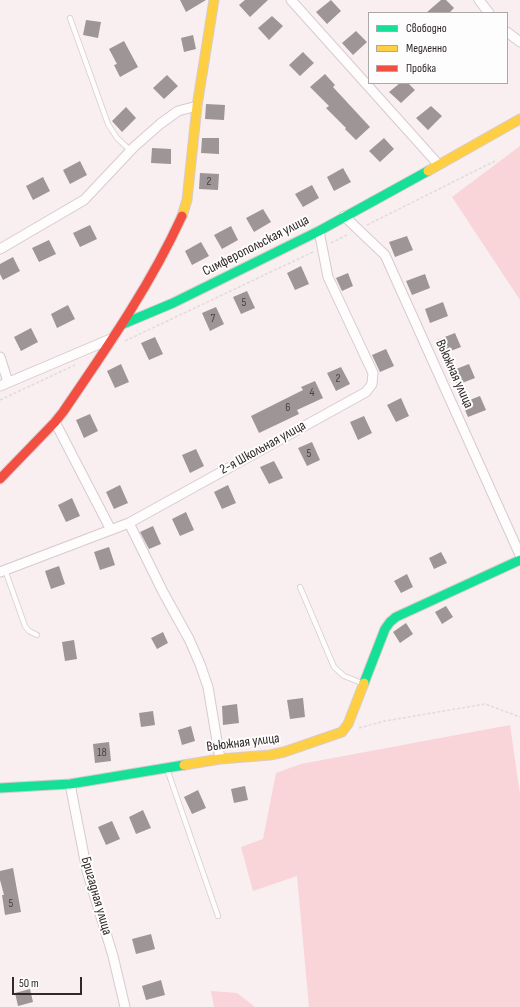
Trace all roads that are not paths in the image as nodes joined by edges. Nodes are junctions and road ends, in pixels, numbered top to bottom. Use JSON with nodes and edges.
{"nodes":[{"id":1,"x":214,"y":0,"type":"edge"},
{"id":2,"x":291,"y":0,"type":"edge"},
{"id":3,"x":479,"y":0,"type":"edge"},
{"id":4,"x":488,"y":12,"type":"edge"},
{"id":5,"x":70,"y":18,"type":"dead end"},
{"id":6,"x":508,"y":33,"type":"edge"},
{"id":7,"x":520,"y":42,"type":"edge"},
{"id":8,"x":197,"y":106,"type":"junction"},
{"id":9,"x":520,"y":119,"type":"edge"},
{"id":10,"x":131,"y":151,"type":"junction"},
{"id":11,"x":438,"y":164,"type":"junction"},
{"id":12,"x":344,"y":216,"type":"junction"},
{"id":13,"x":319,"y":231,"type":"junction"},
{"id":14,"x":0,"y":249,"type":"edge"},
{"id":15,"x":124,"y":324,"type":"junction"},
{"id":16,"x":113,"y":338,"type":"junction"},
{"id":17,"x":0,"y":357,"type":"edge"},
{"id":18,"x":4,"y":384,"type":"edge"},
{"id":19,"x":55,"y":422,"type":"junction"},
{"id":20,"x":0,"y":478,"type":"edge"},
{"id":21,"x":129,"y":523,"type":"junction"},
{"id":22,"x":111,"y":530,"type":"junction"},
{"id":23,"x":520,"y":555,"type":"edge"},
{"id":24,"x":520,"y":560,"type":"edge"},
{"id":25,"x":2,"y":571,"type":"edge"},
{"id":26,"x":300,"y":587,"type":"dead end"},
{"id":27,"x":37,"y":635,"type":"dead end"},
{"id":28,"x":364,"y":684,"type":"junction"},
{"id":29,"x":220,"y":759,"type":"junction"},
{"id":30,"x":166,"y":768,"type":"junction"},
{"id":31,"x":70,"y":784,"type":"junction"},
{"id":32,"x":0,"y":788,"type":"edge"},
{"id":33,"x":218,"y":916,"type":"dead end"},
{"id":34,"x":125,"y":1007,"type":"edge"}],
"edges":[{"from":1,"to":8,"type":"street"},
{"from":2,"to":11,"type":"street"},
{"from":3,"to":4,"type":"street"},
{"from":5,"to":10,"type":"lane"},
{"from":6,"to":7,"type":"street"},
{"from":8,"to":10,"type":"street"},
{"from":8,"to":15,"type":"street"},
{"from":9,"to":11,"type":"street","name":"Симферопольская улица"},
{"from":10,"to":14,"type":"street"},
{"from":11,"to":12,"type":"street","name":"Симферопольская улица"},
{"from":12,"to":13,"type":"street","name":"Симферопольская улица"},
{"from":12,"to":23,"type":"street","name":"Вьюжная улица"},
{"from":13,"to":15,"type":"street","name":"Симферопольская улица"},
{"from":13,"to":21,"type":"street","name":"2-я Школьная улица"},
{"from":15,"to":16,"type":"street","name":"Симферопольская улица"},
{"from":16,"to":18,"type":"street","name":"Симферопольская улица"},
{"from":16,"to":19,"type":"street"},
{"from":17,"to":18,"type":"street"},
{"from":19,"to":20,"type":"street"},
{"from":19,"to":22,"type":"street"},
{"from":21,"to":22,"type":"street","name":"2-я Школьная улица"},
{"from":21,"to":29,"type":"street"},
{"from":22,"to":25,"type":"street","name":"2-я Школьная улица"},
{"from":24,"to":28,"type":"street","name":"Вьюжная улица"},
{"from":25,"to":27,"type":"lane"},
{"from":26,"to":28,"type":"lane"},
{"from":28,"to":29,"type":"street","name":"Вьюжная улица"},
{"from":29,"to":30,"type":"street","name":"Вьюжная улица"},
{"from":30,"to":31,"type":"street","name":"Вьюжная улица"},
{"from":30,"to":33,"type":"lane"},
{"from":31,"to":32,"type":"street","name":"Вьюжная улица"},
{"from":31,"to":34,"type":"street","name":"Бригадная улица"}]}
